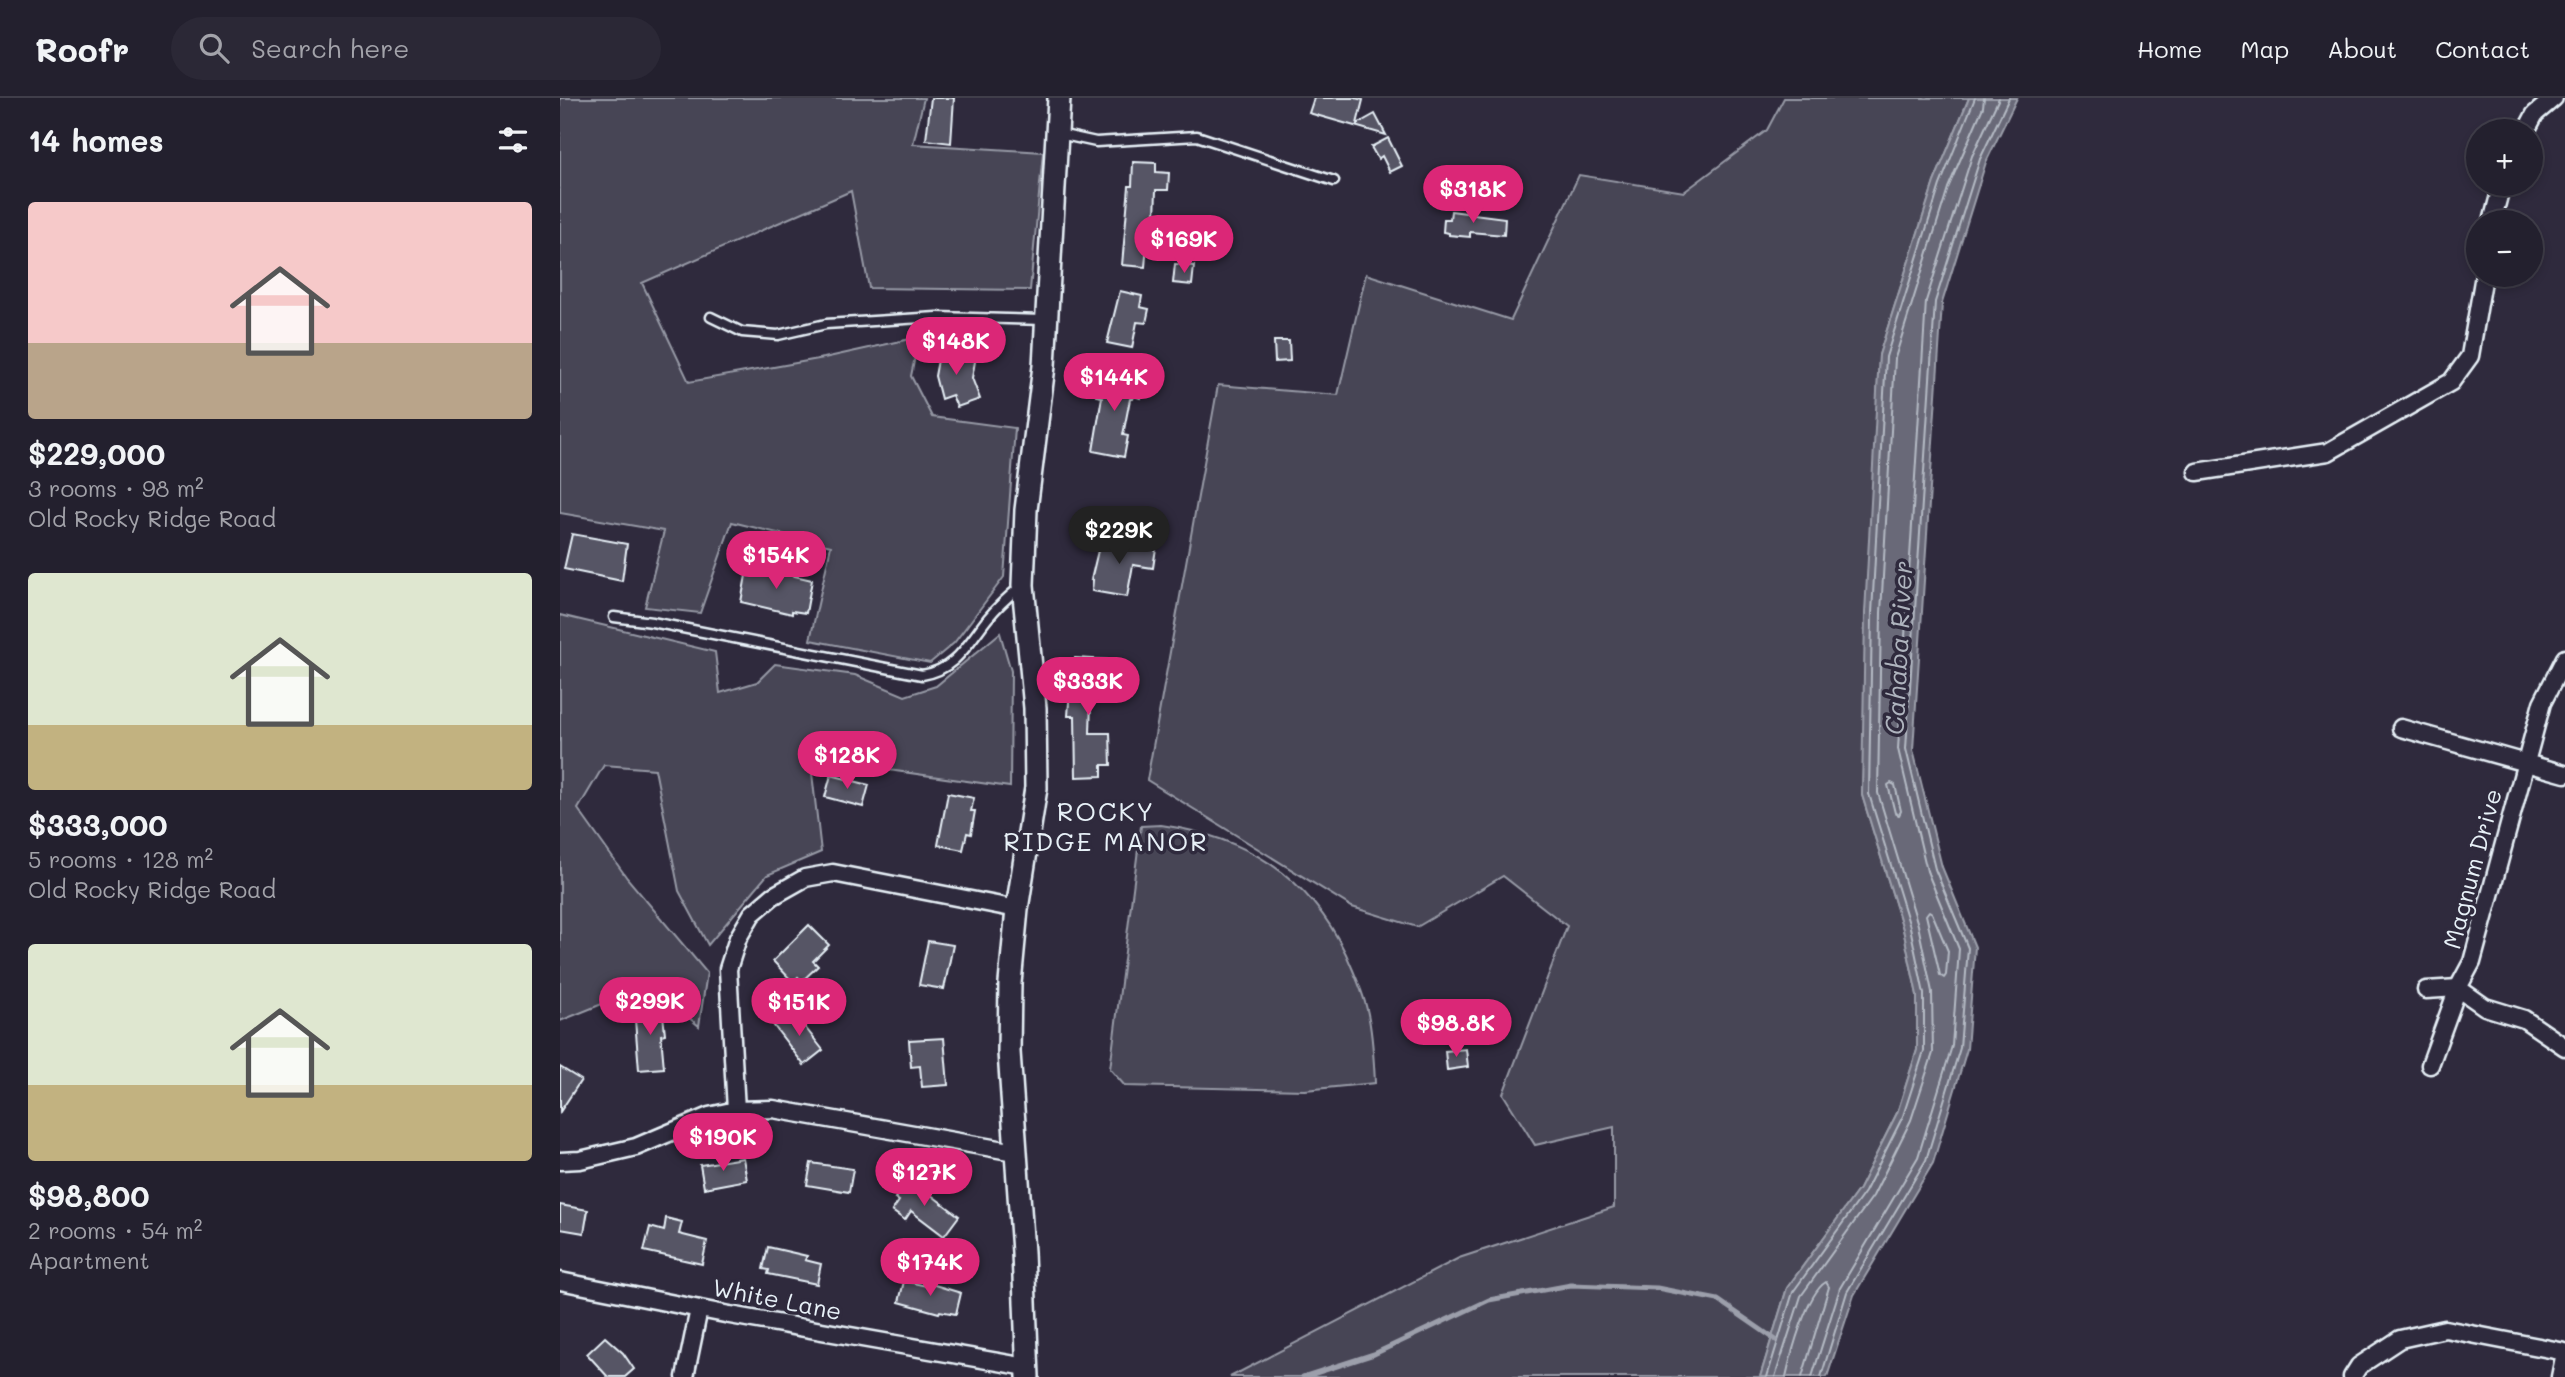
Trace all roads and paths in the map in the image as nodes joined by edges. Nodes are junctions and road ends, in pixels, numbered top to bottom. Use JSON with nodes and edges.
{"nodes":[{"id":1,"x":1059,"y":98,"type":"edge"},
{"id":2,"x":2554,"y":98,"type":"edge"},
{"id":3,"x":2532,"y":119,"type":"edge"},
{"id":4,"x":1056,"y":133,"type":"junction"},
{"id":5,"x":1334,"y":181,"type":"dead end"},
{"id":6,"x":2482,"y":287,"type":"edge"},
{"id":7,"x":711,"y":317,"type":"dead end"},
{"id":8,"x":1047,"y":320,"type":"junction"},
{"id":9,"x":2197,"y":472,"type":"dead end"},
{"id":10,"x":1023,"y":585,"type":"junction"},
{"id":11,"x":614,"y":617,"type":"dead end"},
{"id":12,"x":2565,"y":658,"type":"edge"},
{"id":13,"x":2401,"y":728,"type":"dead end"},
{"id":14,"x":2526,"y":761,"type":"junction"},
{"id":15,"x":2565,"y":774,"type":"edge"},
{"id":16,"x":1017,"y":909,"type":"junction"},
{"id":17,"x":2458,"y":988,"type":"junction"},
{"id":18,"x":2426,"y":990,"type":"dead end"},
{"id":19,"x":2565,"y":1047,"type":"edge"},
{"id":20,"x":2430,"y":1065,"type":"dead end"},
{"id":21,"x":736,"y":1110,"type":"junction"},
{"id":22,"x":1015,"y":1152,"type":"junction"},
{"id":23,"x":560,"y":1161,"type":"edge"},
{"id":24,"x":560,"y":1281,"type":"edge"},
{"id":25,"x":699,"y":1309,"type":"junction"},
{"id":26,"x":2565,"y":1352,"type":"edge"},
{"id":27,"x":1028,"y":1372,"type":"edge"},
{"id":28,"x":685,"y":1377,"type":"edge"},
{"id":29,"x":2352,"y":1377,"type":"edge"},
{"id":30,"x":2560,"y":1377,"type":"edge"}],
"edges":[{"from":1,"to":4,"type":"street"},
{"from":2,"to":3,"type":"street"},
{"from":4,"to":5,"type":"lane"},
{"from":4,"to":8,"type":"street"},
{"from":6,"to":9,"type":"street"},
{"from":7,"to":8,"type":"lane"},
{"from":8,"to":10,"type":"street"},
{"from":10,"to":11,"type":"lane"},
{"from":10,"to":16,"type":"street"},
{"from":12,"to":14,"type":"street","name":"Magnum Drive"},
{"from":13,"to":14,"type":"street"},
{"from":14,"to":15,"type":"street"},
{"from":14,"to":17,"type":"street","name":"Magnum Drive"},
{"from":16,"to":21,"type":"street"},
{"from":16,"to":22,"type":"street"},
{"from":17,"to":18,"type":"street"},
{"from":17,"to":19,"type":"street"},
{"from":17,"to":20,"type":"street","name":"Magnum Drive"},
{"from":21,"to":22,"type":"street"},
{"from":21,"to":23,"type":"street"},
{"from":22,"to":27,"type":"street"},
{"from":24,"to":25,"type":"street","name":"White Lane"},
{"from":25,"to":27,"type":"street","name":"White Lane"},
{"from":25,"to":28,"type":"street"},
{"from":26,"to":29,"type":"street"},
{"from":26,"to":30,"type":"street"}]}
